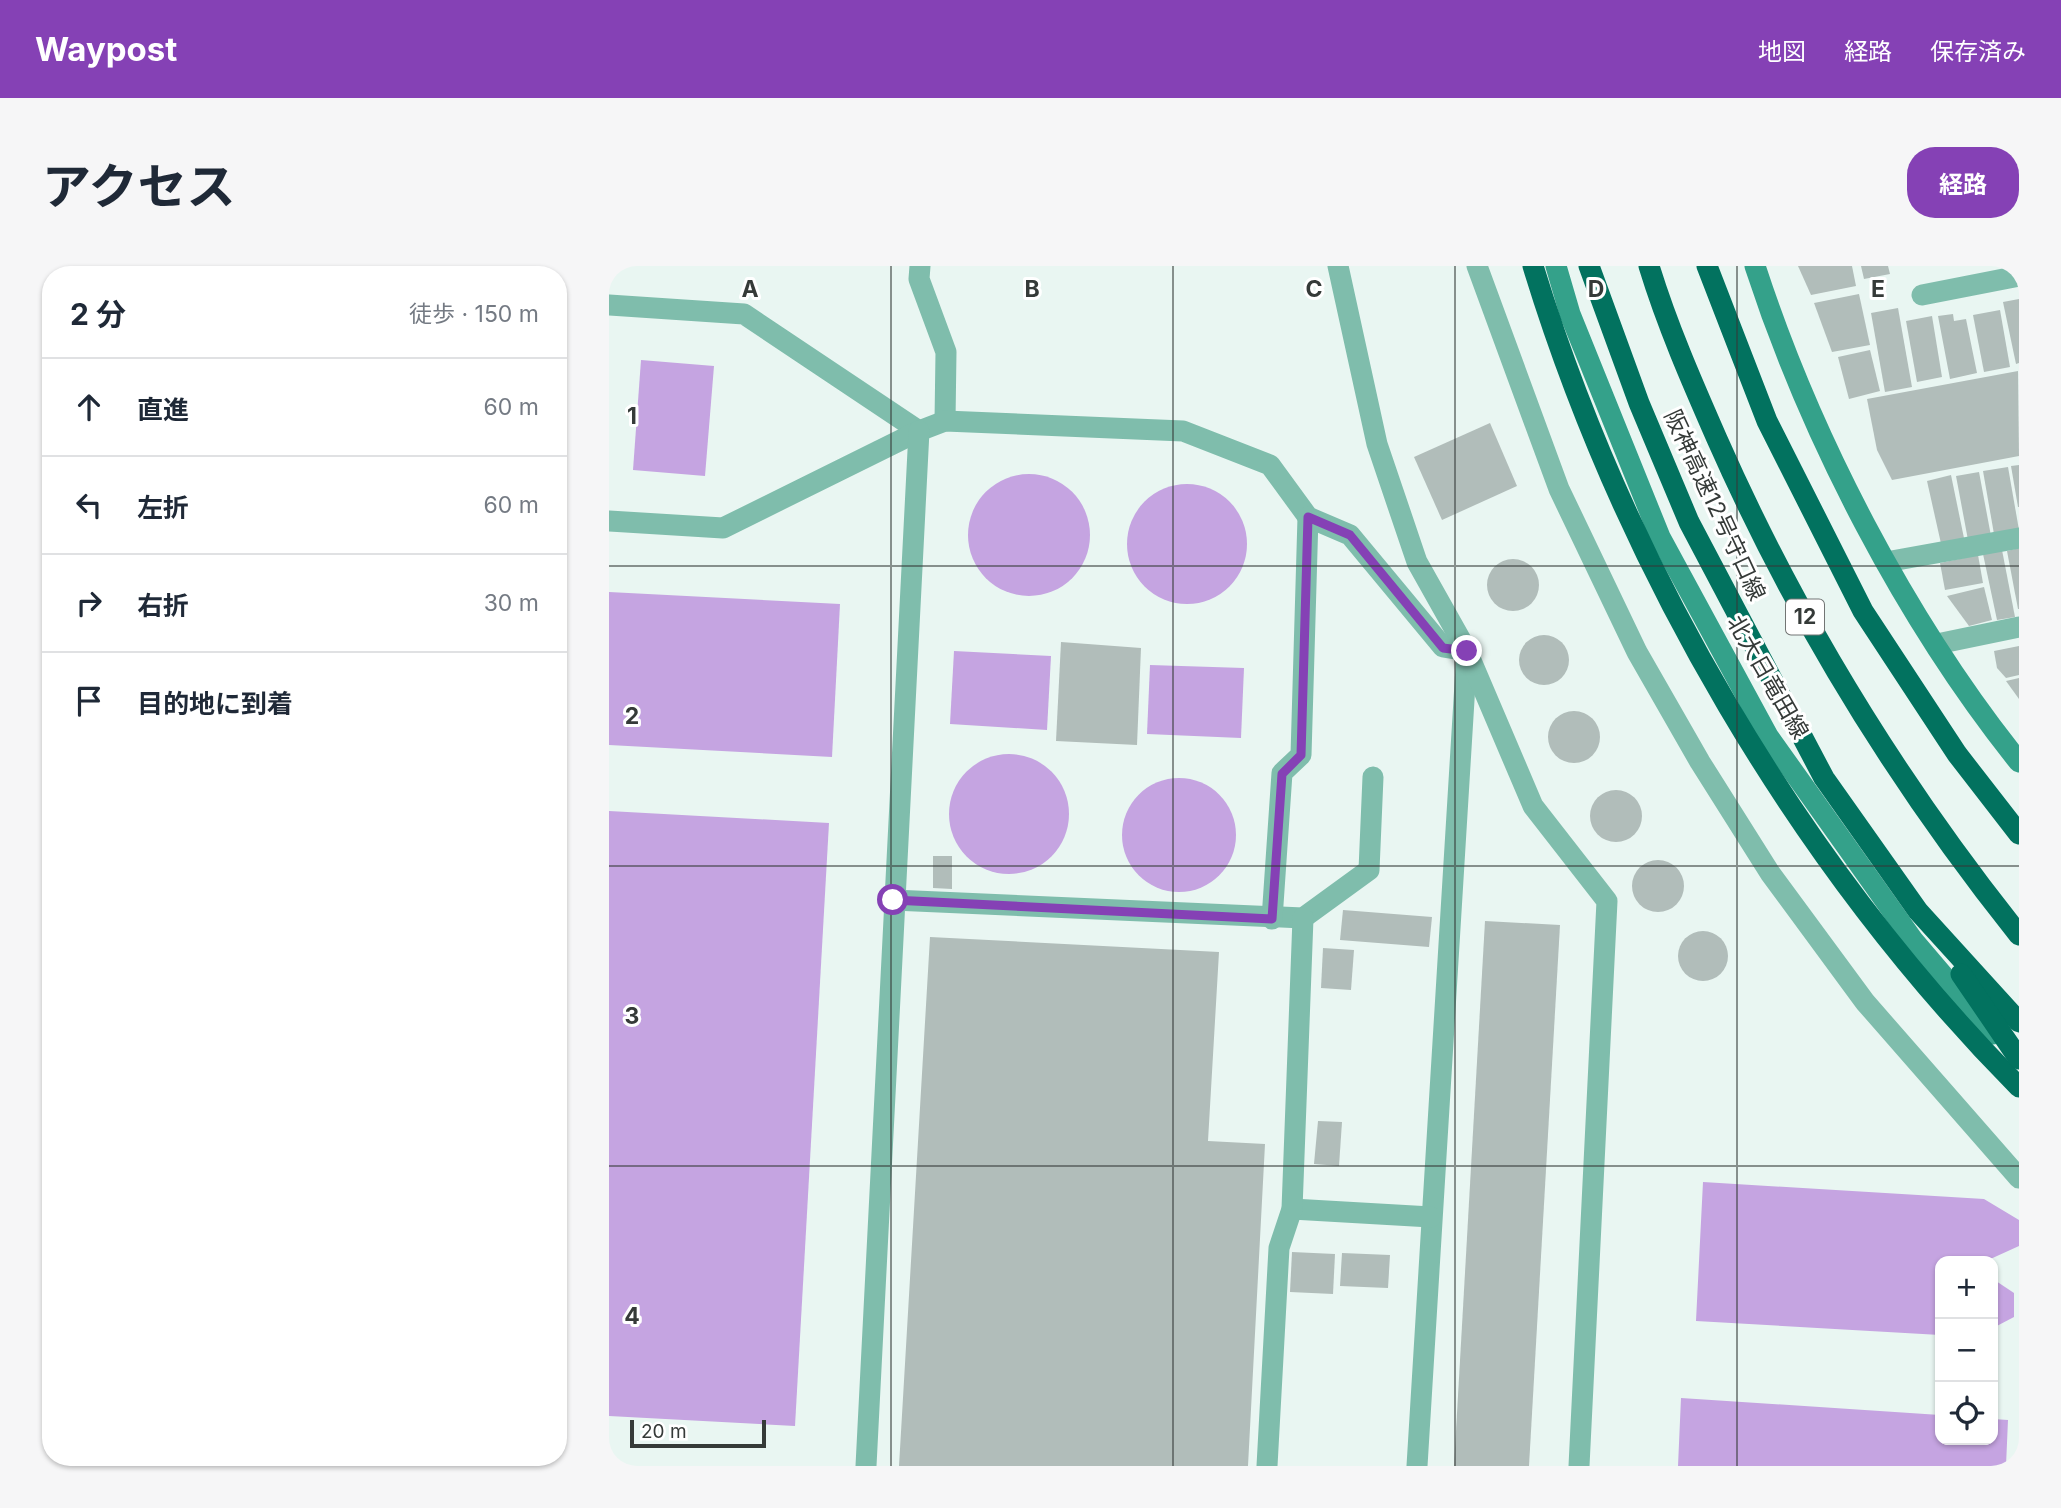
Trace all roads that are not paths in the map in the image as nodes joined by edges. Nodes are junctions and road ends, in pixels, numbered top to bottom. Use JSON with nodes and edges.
{"nodes":[{"id":1,"x":920,"y":266,"type":"edge"},
{"id":2,"x":1338,"y":266,"type":"edge"},
{"id":3,"x":1477,"y":266,"type":"edge"},
{"id":4,"x":1533,"y":266,"type":"edge"},
{"id":5,"x":1556,"y":266,"type":"edge"},
{"id":6,"x":1589,"y":266,"type":"edge"},
{"id":7,"x":1649,"y":266,"type":"edge"},
{"id":8,"x":1707,"y":266,"type":"edge"},
{"id":9,"x":1755,"y":266,"type":"edge"},
{"id":10,"x":2019,"y":276,"type":"edge"},
{"id":11,"x":1922,"y":295,"type":"dead end"},
{"id":12,"x":609,"y":305,"type":"edge"},
{"id":13,"x":946,"y":421,"type":"junction"},
{"id":14,"x":919,"y":430,"type":"junction"},
{"id":15,"x":1308,"y":517,"type":"junction"},
{"id":16,"x":609,"y":521,"type":"edge"},
{"id":17,"x":2019,"y":538,"type":"edge"},
{"id":18,"x":1886,"y":562,"type":"junction"},
{"id":19,"x":2019,"y":627,"type":"edge"},
{"id":20,"x":1937,"y":644,"type":"junction"},
{"id":21,"x":1467,"y":651,"type":"junction"},
{"id":22,"x":2011,"y":740,"type":"edge"},
{"id":23,"x":2019,"y":762,"type":"edge"},
{"id":24,"x":1373,"y":777,"type":"dead end"},
{"id":25,"x":2019,"y":834,"type":"edge"},
{"id":26,"x":893,"y":900,"type":"junction"},
{"id":27,"x":1918,"y":911,"type":"junction"},
{"id":28,"x":1303,"y":918,"type":"junction"},
{"id":29,"x":1272,"y":919,"type":"junction"},
{"id":30,"x":2019,"y":935,"type":"edge"},
{"id":31,"x":2019,"y":1022,"type":"edge"},
{"id":32,"x":2019,"y":1059,"type":"edge"},
{"id":33,"x":2019,"y":1065,"type":"edge"},
{"id":34,"x":2019,"y":1087,"type":"edge"},
{"id":35,"x":2019,"y":1178,"type":"edge"},
{"id":36,"x":1291,"y":1209,"type":"junction"},
{"id":37,"x":1431,"y":1217,"type":"junction"},
{"id":38,"x":866,"y":1466,"type":"edge"},
{"id":39,"x":1267,"y":1466,"type":"edge"},
{"id":40,"x":1417,"y":1466,"type":"edge"},
{"id":41,"x":1579,"y":1466,"type":"edge"}],
"edges":[{"from":1,"to":13,"type":"street"},
{"from":2,"to":21,"type":"street"},
{"from":3,"to":35,"type":"street"},
{"from":4,"to":34,"type":"highway"},
{"from":5,"to":33,"type":"main road","name":"北大日竜田線"},
{"from":6,"to":27,"type":"highway","name":"阪神高速12号守口線"},
{"from":7,"to":30,"type":"highway","name":"阪神高速12号守口線","number":"12"},
{"from":8,"to":25,"type":"highway"},
{"from":9,"to":18,"type":"main road"},
{"from":10,"to":11,"type":"street"},
{"from":12,"to":14,"type":"street"},
{"from":13,"to":14,"type":"street"},
{"from":13,"to":15,"type":"street"},
{"from":14,"to":16,"type":"street"},
{"from":14,"to":26,"type":"street"},
{"from":15,"to":21,"type":"street"},
{"from":15,"to":29,"type":"street"},
{"from":17,"to":18,"type":"street"},
{"from":18,"to":20,"type":"main road"},
{"from":19,"to":20,"type":"street"},
{"from":20,"to":22,"type":"main road"},
{"from":21,"to":37,"type":"street"},
{"from":21,"to":41,"type":"street"},
{"from":22,"to":23,"type":"main road"},
{"from":24,"to":28,"type":"street"},
{"from":26,"to":29,"type":"street"},
{"from":26,"to":38,"type":"street"},
{"from":27,"to":31,"type":"highway","name":"阪神高速12号守口線"},
{"from":27,"to":32,"type":"highway"},
{"from":28,"to":29,"type":"street"},
{"from":28,"to":36,"type":"street"},
{"from":36,"to":37,"type":"street"},
{"from":36,"to":39,"type":"street"},
{"from":37,"to":40,"type":"street"}]}
